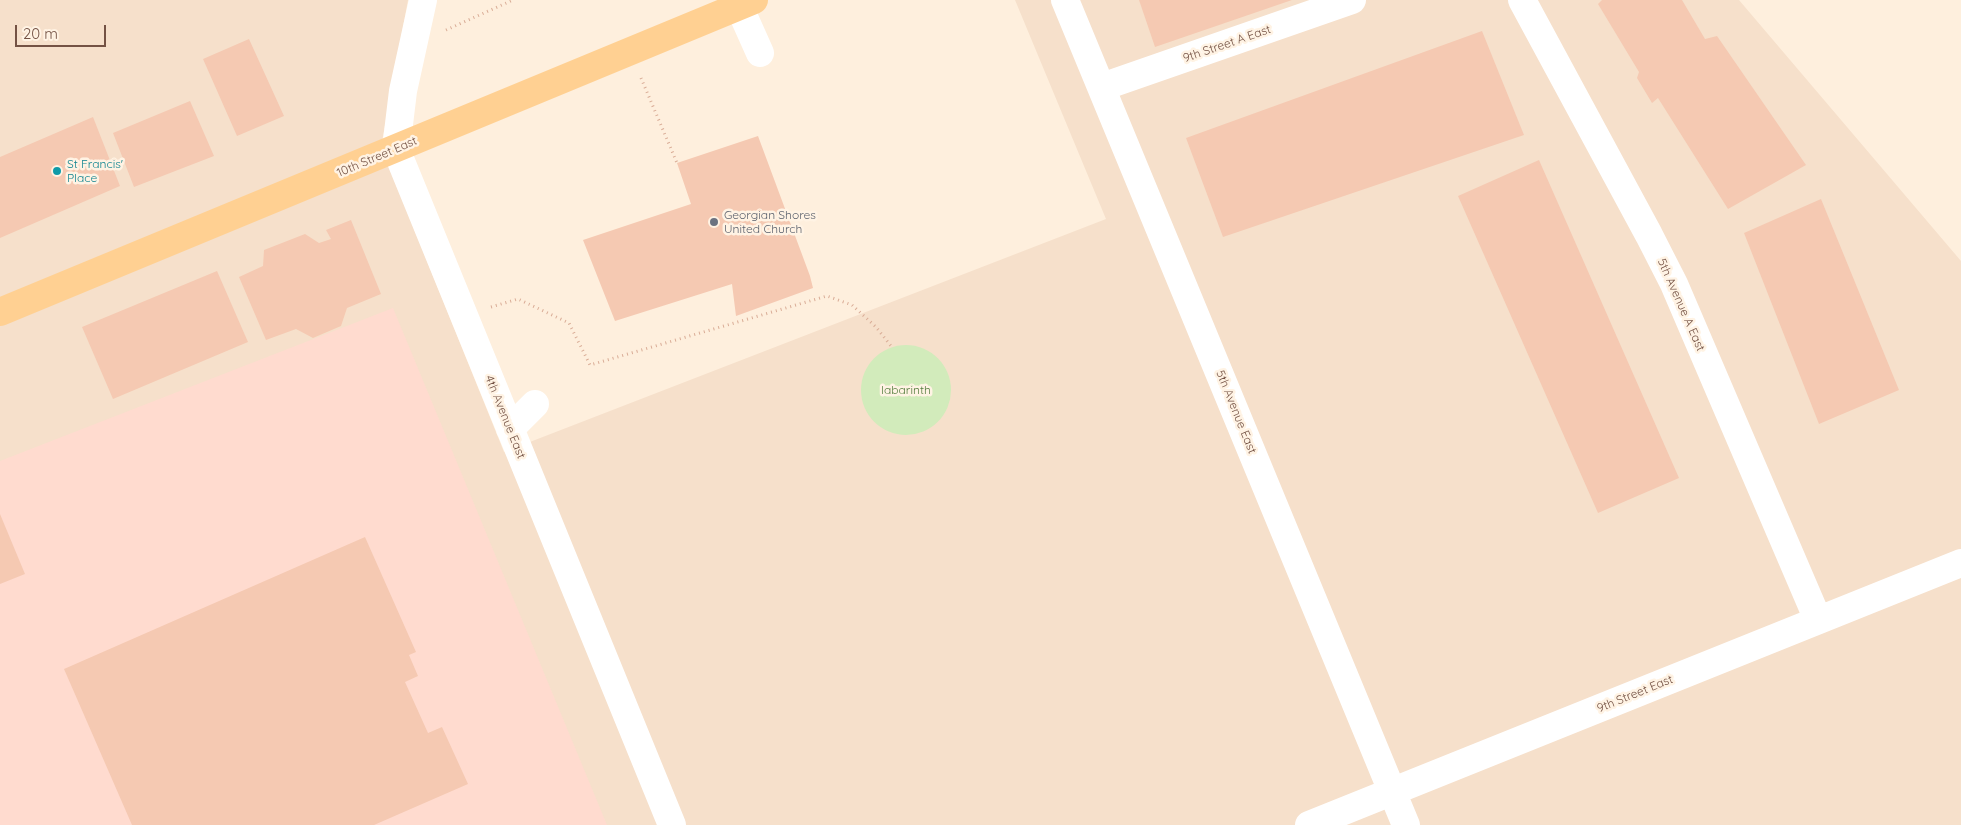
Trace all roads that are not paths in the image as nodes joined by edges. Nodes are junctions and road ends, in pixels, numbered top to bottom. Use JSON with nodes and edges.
{"nodes":[{"id":1,"x":423,"y":0,"type":"edge"},
{"id":2,"x":1066,"y":0,"type":"edge"},
{"id":3,"x":1352,"y":0,"type":"edge"},
{"id":4,"x":1522,"y":0,"type":"edge"},
{"id":5,"x":746,"y":3,"type":"edge"},
{"id":6,"x":760,"y":53,"type":"dead end"},
{"id":7,"x":1102,"y":87,"type":"junction"},
{"id":8,"x":396,"y":149,"type":"junction"},
{"id":9,"x":0,"y":312,"type":"edge"},
{"id":10,"x":535,"y":404,"type":"dead end"},
{"id":11,"x":510,"y":429,"type":"junction"},
{"id":12,"x":1961,"y":563,"type":"edge"},
{"id":13,"x":1818,"y":620,"type":"junction"},
{"id":14,"x":1392,"y":791,"type":"junction"},
{"id":15,"x":672,"y":825,"type":"edge"},
{"id":16,"x":1309,"y":825,"type":"edge"},
{"id":17,"x":1406,"y":825,"type":"edge"}],
"edges":[{"from":1,"to":8,"type":"street","name":"4th Avenue East"},
{"from":2,"to":7,"type":"street","name":"5th Avenue East"},
{"from":3,"to":7,"type":"street","name":"9th Street A East"},
{"from":4,"to":13,"type":"street","name":"5th Avenue A East"},
{"from":5,"to":6,"type":"street"},
{"from":5,"to":8,"type":"main road","name":"10th Street East"},
{"from":7,"to":14,"type":"street","name":"5th Avenue East"},
{"from":8,"to":9,"type":"main road","name":"10th Street East"},
{"from":8,"to":11,"type":"street","name":"4th Avenue East"},
{"from":10,"to":11,"type":"street"},
{"from":11,"to":15,"type":"street","name":"4th Avenue East"},
{"from":12,"to":13,"type":"street","name":"9th Street East"},
{"from":13,"to":14,"type":"street","name":"9th Street East"},
{"from":14,"to":16,"type":"street","name":"9th Street East"},
{"from":14,"to":17,"type":"street","name":"5th Avenue East"}]}
